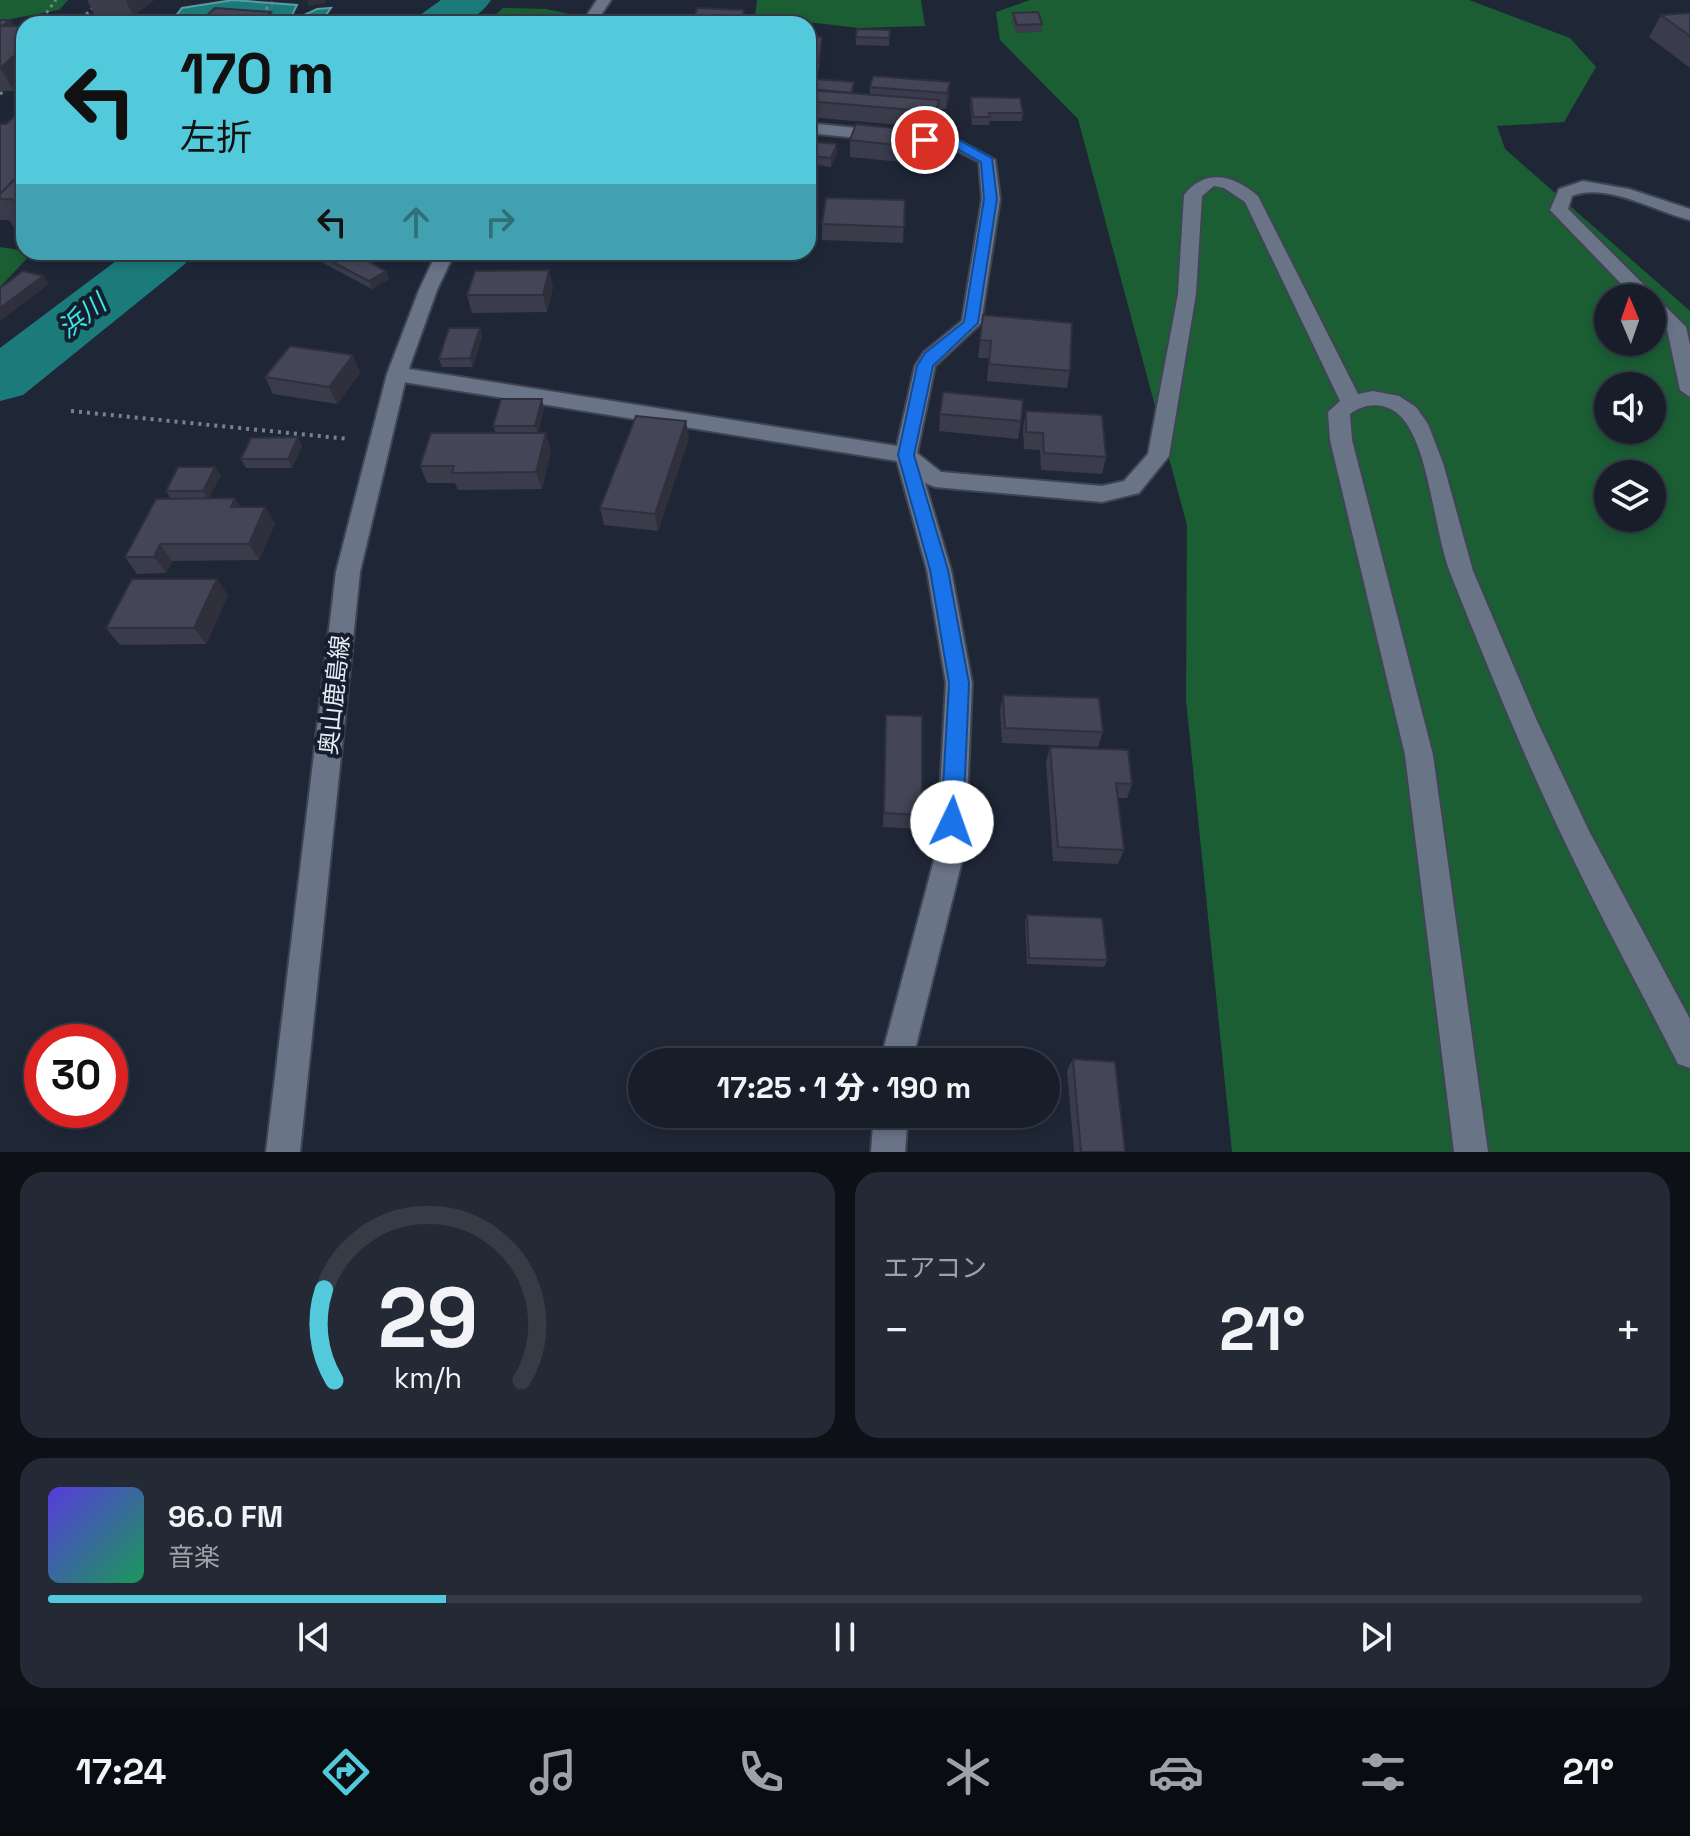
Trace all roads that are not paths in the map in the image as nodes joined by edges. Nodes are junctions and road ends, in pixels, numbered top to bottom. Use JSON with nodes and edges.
{"nodes":[{"id":1,"x":816,"y":129,"type":"edge"},
{"id":2,"x":1690,"y":215,"type":"edge"},
{"id":3,"x":442,"y":260,"type":"edge"},
{"id":4,"x":1632,"y":284,"type":"edge"},
{"id":5,"x":1666,"y":317,"type":"edge"},
{"id":6,"x":397,"y":374,"type":"junction"},
{"id":7,"x":1690,"y":390,"type":"edge"},
{"id":8,"x":1351,"y":401,"type":"junction"},
{"id":9,"x":906,"y":455,"type":"junction"},
{"id":10,"x":900,"y":1048,"type":"edge"},
{"id":11,"x":1690,"y":1052,"type":"edge"},
{"id":12,"x":890,"y":1128,"type":"edge"},
{"id":13,"x":283,"y":1152,"type":"edge"},
{"id":14,"x":888,"y":1152,"type":"edge"},
{"id":15,"x":1471,"y":1152,"type":"edge"}],
"edges":[{"from":1,"to":9,"type":"street"},
{"from":2,"to":4,"type":"street"},
{"from":3,"to":6,"type":"street","name":"奥山鹿島線"},
{"from":5,"to":7,"type":"street"},
{"from":6,"to":9,"type":"street"},
{"from":6,"to":13,"type":"street","name":"奥山鹿島線"},
{"from":8,"to":9,"type":"street"},
{"from":8,"to":11,"type":"street"},
{"from":8,"to":15,"type":"street"},
{"from":9,"to":10,"type":"street"},
{"from":12,"to":14,"type":"street"}]}
